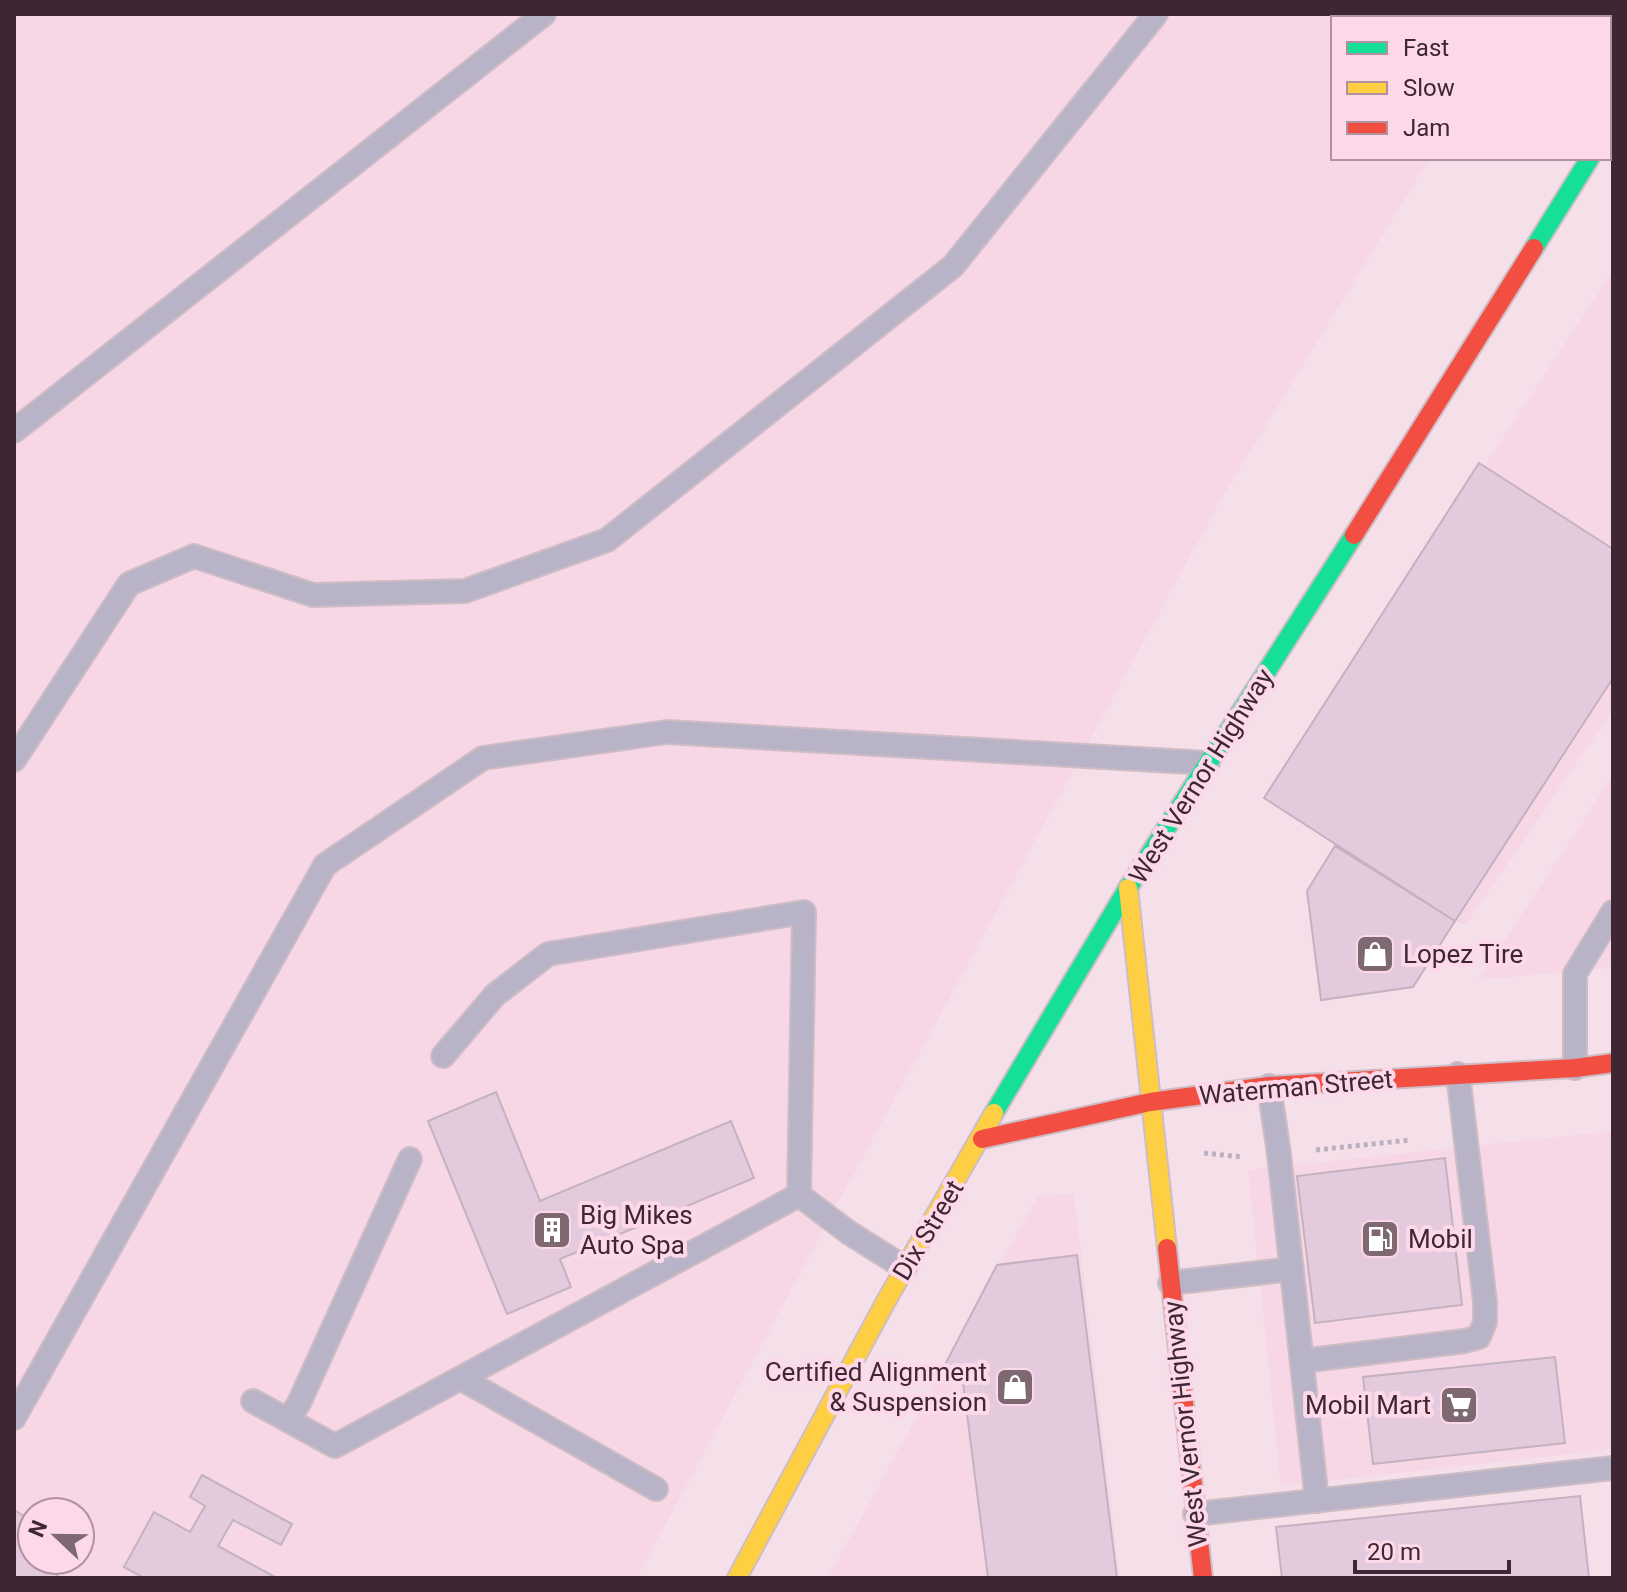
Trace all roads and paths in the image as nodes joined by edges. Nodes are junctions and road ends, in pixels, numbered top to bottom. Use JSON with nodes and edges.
{"nodes":[{"id":1,"x":544,"y":14,"type":"edge"},
{"id":2,"x":1156,"y":14,"type":"edge"},
{"id":3,"x":1589,"y":160,"type":"edge"},
{"id":4,"x":14,"y":431,"type":"edge"},
{"id":5,"x":14,"y":760,"type":"edge"},
{"id":6,"x":1208,"y":763,"type":"junction"},
{"id":7,"x":1128,"y":888,"type":"junction"},
{"id":8,"x":1613,"y":912,"type":"edge"},
{"id":9,"x":443,"y":1056,"type":"dead end"},
{"id":10,"x":1613,"y":1063,"type":"edge"},
{"id":11,"x":1575,"y":1068,"type":"junction"},
{"id":12,"x":1458,"y":1074,"type":"junction"},
{"id":13,"x":1269,"y":1086,"type":"junction"},
{"id":14,"x":1150,"y":1102,"type":"junction"},
{"id":15,"x":982,"y":1139,"type":"junction"},
{"id":16,"x":1410,"y":1140,"type":"dead end"},
{"id":17,"x":1307,"y":1150,"type":"dead end"},
{"id":18,"x":1203,"y":1153,"type":"dead end"},
{"id":19,"x":1244,"y":1157,"type":"dead end"},
{"id":20,"x":410,"y":1159,"type":"dead end"},
{"id":21,"x":799,"y":1195,"type":"junction"},
{"id":22,"x":905,"y":1268,"type":"junction"},
{"id":23,"x":1292,"y":1269,"type":"junction"},
{"id":24,"x":1170,"y":1283,"type":"junction"},
{"id":25,"x":1302,"y":1361,"type":"junction"},
{"id":26,"x":462,"y":1379,"type":"junction"},
{"id":27,"x":253,"y":1401,"type":"dead end"},
{"id":28,"x":14,"y":1418,"type":"edge"},
{"id":29,"x":288,"y":1420,"type":"junction"},
{"id":30,"x":1613,"y":1468,"type":"edge"},
{"id":31,"x":656,"y":1489,"type":"dead end"},
{"id":32,"x":1317,"y":1501,"type":"junction"},
{"id":33,"x":1195,"y":1514,"type":"junction"},
{"id":34,"x":751,"y":1551,"type":"junction"},
{"id":35,"x":737,"y":1578,"type":"edge"},
{"id":36,"x":760,"y":1578,"type":"edge"},
{"id":37,"x":1203,"y":1578,"type":"edge"}],
"edges":[{"from":1,"to":4,"type":"lane"},
{"from":2,"to":5,"type":"lane"},
{"from":3,"to":6,"type":"street","name":"West Vernor Highway"},
{"from":6,"to":7,"type":"street","name":"West Vernor Highway"},
{"from":6,"to":28,"type":"lane"},
{"from":7,"to":14,"type":"street","name":"West Vernor Highway"},
{"from":7,"to":15,"type":"street","name":"Dix Street"},
{"from":8,"to":11,"type":"lane"},
{"from":9,"to":21,"type":"lane"},
{"from":10,"to":11,"type":"street","name":"Waterman Street"},
{"from":11,"to":12,"type":"street","name":"Waterman Street"},
{"from":12,"to":13,"type":"street","name":"Waterman Street"},
{"from":12,"to":25,"type":"lane"},
{"from":13,"to":14,"type":"street","name":"Waterman Street"},
{"from":13,"to":23,"type":"lane"},
{"from":14,"to":15,"type":"street","name":"Waterman Street"},
{"from":14,"to":24,"type":"street","name":"West Vernor Highway"},
{"from":15,"to":22,"type":"street","name":"Dix Street"},
{"from":16,"to":17,"type":"path"},
{"from":18,"to":19,"type":"path"},
{"from":20,"to":29,"type":"lane"},
{"from":21,"to":22,"type":"lane"},
{"from":21,"to":26,"type":"lane"},
{"from":22,"to":34,"type":"street","name":"Dix Street"},
{"from":23,"to":24,"type":"lane"},
{"from":23,"to":25,"type":"lane"},
{"from":24,"to":33,"type":"street","name":"West Vernor Highway"},
{"from":25,"to":32,"type":"lane"},
{"from":26,"to":29,"type":"lane"},
{"from":26,"to":31,"type":"lane"},
{"from":27,"to":29,"type":"lane"},
{"from":30,"to":32,"type":"lane"},
{"from":32,"to":33,"type":"lane"},
{"from":33,"to":37,"type":"street","name":"West Vernor Highway"},
{"from":34,"to":35,"type":"street","name":"Dix Street"},
{"from":34,"to":36,"type":"lane"}]}
